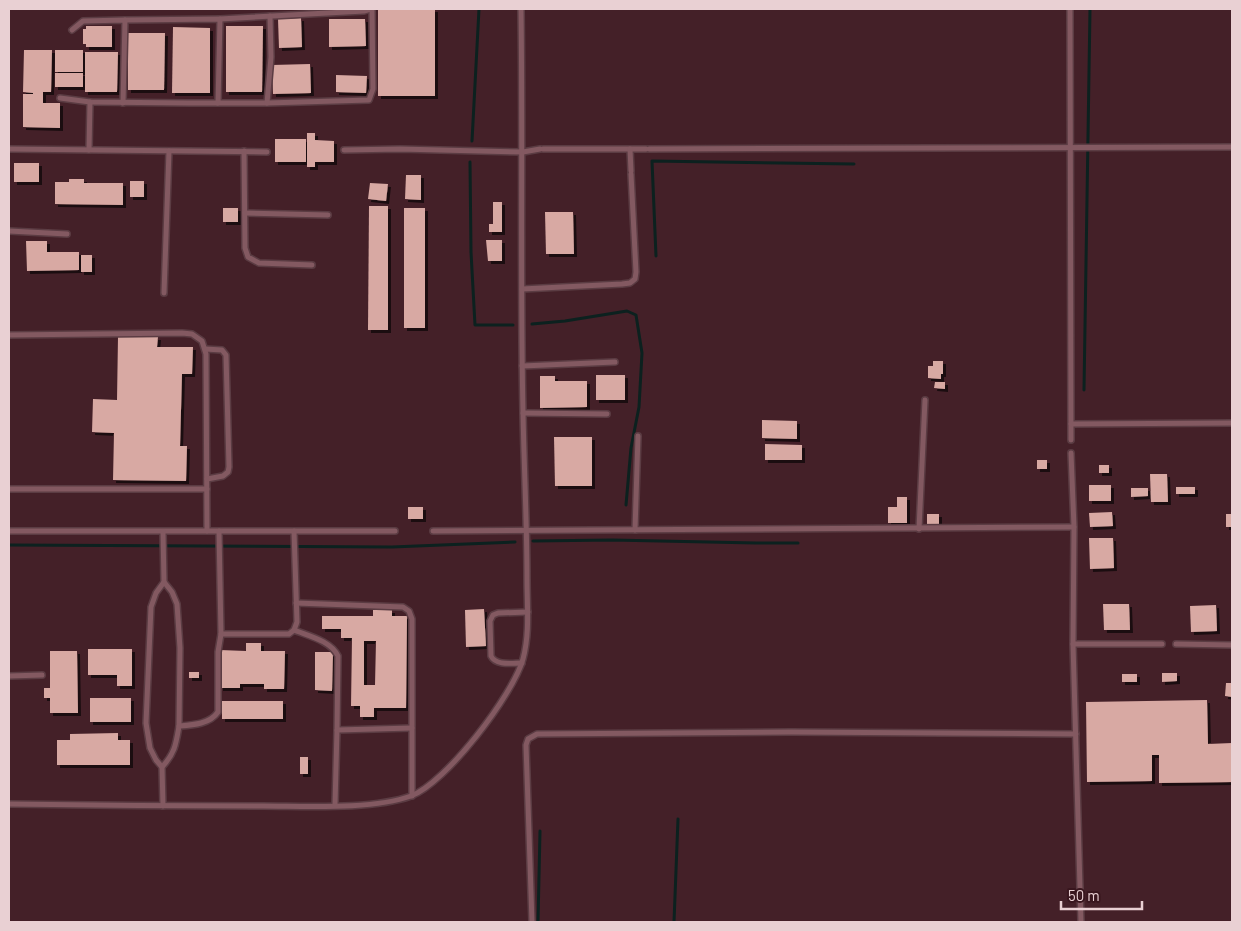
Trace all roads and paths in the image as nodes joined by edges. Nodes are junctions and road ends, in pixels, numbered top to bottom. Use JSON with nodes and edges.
{"nodes":[{"id":1,"x":371,"y":9,"type":"edge"},
{"id":2,"x":521,"y":9,"type":"edge"},
{"id":3,"x":1070,"y":9,"type":"edge"},
{"id":4,"x":270,"y":16,"type":"junction"},
{"id":5,"x":220,"y":19,"type":"junction"},
{"id":6,"x":125,"y":20,"type":"junction"},
{"id":7,"x":72,"y":30,"type":"dead end"},
{"id":8,"x":60,"y":98,"type":"dead end"},
{"id":9,"x":90,"y":102,"type":"junction"},
{"id":10,"x":124,"y":103,"type":"junction"},
{"id":11,"x":218,"y":103,"type":"junction"},
{"id":12,"x":267,"y":103,"type":"junction"},
{"id":13,"x":1070,"y":147,"type":"junction"},
{"id":14,"x":1232,"y":147,"type":"edge"},
{"id":15,"x":9,"y":149,"type":"edge"},
{"id":16,"x":630,"y":149,"type":"junction"},
{"id":17,"x":89,"y":150,"type":"junction"},
{"id":18,"x":344,"y":150,"type":"dead end"},
{"id":19,"x":169,"y":151,"type":"junction"},
{"id":20,"x":244,"y":151,"type":"junction"},
{"id":21,"x":267,"y":152,"type":"dead end"},
{"id":22,"x":523,"y":152,"type":"junction"},
{"id":23,"x":245,"y":213,"type":"junction"},
{"id":24,"x":328,"y":215,"type":"dead end"},
{"id":25,"x":9,"y":231,"type":"edge"},
{"id":26,"x":67,"y":234,"type":"dead end"},
{"id":27,"x":312,"y":265,"type":"dead end"},
{"id":28,"x":522,"y":289,"type":"junction"},
{"id":29,"x":164,"y":293,"type":"dead end"},
{"id":30,"x":9,"y":335,"type":"edge"},
{"id":31,"x":205,"y":349,"type":"junction"},
{"id":32,"x":615,"y":362,"type":"dead end"},
{"id":33,"x":522,"y":366,"type":"junction"},
{"id":34,"x":925,"y":400,"type":"dead end"},
{"id":35,"x":522,"y":413,"type":"junction"},
{"id":36,"x":607,"y":414,"type":"dead end"},
{"id":37,"x":1071,"y":424,"type":"junction"},
{"id":38,"x":1232,"y":424,"type":"edge"},
{"id":39,"x":638,"y":436,"type":"dead end"},
{"id":40,"x":1071,"y":440,"type":"dead end"},
{"id":41,"x":1071,"y":453,"type":"dead end"},
{"id":42,"x":207,"y":479,"type":"junction"},
{"id":43,"x":9,"y":489,"type":"edge"},
{"id":44,"x":207,"y":489,"type":"junction"},
{"id":45,"x":1074,"y":527,"type":"junction"},
{"id":46,"x":918,"y":529,"type":"junction"},
{"id":47,"x":527,"y":530,"type":"junction"},
{"id":48,"x":635,"y":530,"type":"junction"},
{"id":49,"x":9,"y":531,"type":"edge"},
{"id":50,"x":207,"y":531,"type":"junction"},
{"id":51,"x":219,"y":531,"type":"junction"},
{"id":52,"x":294,"y":531,"type":"junction"},
{"id":53,"x":395,"y":531,"type":"dead end"},
{"id":54,"x":433,"y":531,"type":"dead end"},
{"id":55,"x":163,"y":532,"type":"junction"},
{"id":56,"x":164,"y":582,"type":"junction"},
{"id":57,"x":296,"y":603,"type":"junction"},
{"id":58,"x":528,"y":612,"type":"junction"},
{"id":59,"x":294,"y":630,"type":"junction"},
{"id":60,"x":221,"y":634,"type":"junction"},
{"id":61,"x":1073,"y":644,"type":"junction"},
{"id":62,"x":1162,"y":644,"type":"dead end"},
{"id":63,"x":1176,"y":644,"type":"dead end"},
{"id":64,"x":1232,"y":644,"type":"edge"},
{"id":65,"x":522,"y":663,"type":"junction"},
{"id":66,"x":42,"y":674,"type":"dead end"},
{"id":67,"x":9,"y":676,"type":"edge"},
{"id":68,"x":179,"y":726,"type":"junction"},
{"id":69,"x":412,"y":728,"type":"junction"},
{"id":70,"x":336,"y":730,"type":"junction"},
{"id":71,"x":1076,"y":734,"type":"junction"},
{"id":72,"x":162,"y":767,"type":"junction"},
{"id":73,"x":412,"y":796,"type":"junction"},
{"id":74,"x":9,"y":804,"type":"edge"},
{"id":75,"x":335,"y":805,"type":"junction"},
{"id":76,"x":163,"y":806,"type":"junction"},
{"id":77,"x":532,"y":922,"type":"edge"},
{"id":78,"x":1081,"y":922,"type":"edge"}],
"edges":[{"from":1,"to":4,"type":"lane"},
{"from":1,"to":12,"type":"lane"},
{"from":2,"to":22,"type":"lane"},
{"from":3,"to":13,"type":"lane"},
{"from":4,"to":5,"type":"lane"},
{"from":4,"to":12,"type":"lane"},
{"from":5,"to":6,"type":"lane"},
{"from":5,"to":11,"type":"lane"},
{"from":6,"to":7,"type":"lane"},
{"from":6,"to":10,"type":"lane"},
{"from":8,"to":9,"type":"lane"},
{"from":9,"to":10,"type":"lane"},
{"from":9,"to":17,"type":"lane"},
{"from":10,"to":11,"type":"lane"},
{"from":11,"to":12,"type":"lane"},
{"from":13,"to":14,"type":"lane"},
{"from":13,"to":16,"type":"lane"},
{"from":13,"to":37,"type":"lane"},
{"from":15,"to":17,"type":"lane"},
{"from":16,"to":22,"type":"lane"},
{"from":16,"to":28,"type":"lane"},
{"from":17,"to":19,"type":"lane"},
{"from":18,"to":22,"type":"lane"},
{"from":19,"to":20,"type":"lane"},
{"from":19,"to":29,"type":"lane"},
{"from":20,"to":21,"type":"lane"},
{"from":20,"to":23,"type":"lane"},
{"from":22,"to":28,"type":"lane"},
{"from":23,"to":24,"type":"lane"},
{"from":23,"to":27,"type":"lane"},
{"from":25,"to":26,"type":"lane"},
{"from":28,"to":33,"type":"lane"},
{"from":30,"to":31,"type":"lane"},
{"from":31,"to":42,"type":"lane"},
{"from":31,"to":42,"type":"lane"},
{"from":32,"to":33,"type":"lane"},
{"from":33,"to":35,"type":"lane"},
{"from":34,"to":46,"type":"lane"},
{"from":35,"to":36,"type":"lane"},
{"from":35,"to":47,"type":"lane"},
{"from":37,"to":38,"type":"lane"},
{"from":37,"to":40,"type":"lane"},
{"from":39,"to":48,"type":"lane"},
{"from":41,"to":45,"type":"lane"},
{"from":42,"to":44,"type":"lane"},
{"from":43,"to":44,"type":"lane"},
{"from":44,"to":50,"type":"lane"},
{"from":45,"to":46,"type":"lane"},
{"from":45,"to":61,"type":"lane"},
{"from":46,"to":48,"type":"lane"},
{"from":47,"to":48,"type":"lane"},
{"from":47,"to":54,"type":"lane"},
{"from":47,"to":58,"type":"lane"},
{"from":49,"to":55,"type":"lane"},
{"from":50,"to":51,"type":"lane"},
{"from":50,"to":55,"type":"lane"},
{"from":51,"to":52,"type":"lane"},
{"from":51,"to":60,"type":"lane"},
{"from":52,"to":53,"type":"lane"},
{"from":52,"to":57,"type":"lane"},
{"from":55,"to":56,"type":"lane"},
{"from":56,"to":68,"type":"lane"},
{"from":56,"to":72,"type":"lane"},
{"from":57,"to":59,"type":"lane"},
{"from":57,"to":69,"type":"lane"},
{"from":58,"to":65,"type":"lane"},
{"from":58,"to":65,"type":"lane"},
{"from":59,"to":60,"type":"lane"},
{"from":59,"to":70,"type":"lane"},
{"from":60,"to":68,"type":"lane"},
{"from":61,"to":62,"type":"lane"},
{"from":61,"to":71,"type":"lane"},
{"from":63,"to":64,"type":"lane"},
{"from":65,"to":73,"type":"lane"},
{"from":66,"to":67,"type":"lane"},
{"from":68,"to":72,"type":"lane"},
{"from":69,"to":70,"type":"lane"},
{"from":69,"to":73,"type":"lane"},
{"from":70,"to":75,"type":"lane"},
{"from":71,"to":77,"type":"lane"},
{"from":71,"to":78,"type":"lane"},
{"from":72,"to":76,"type":"lane"},
{"from":73,"to":75,"type":"lane"},
{"from":74,"to":76,"type":"lane"},
{"from":75,"to":76,"type":"lane"}]}
